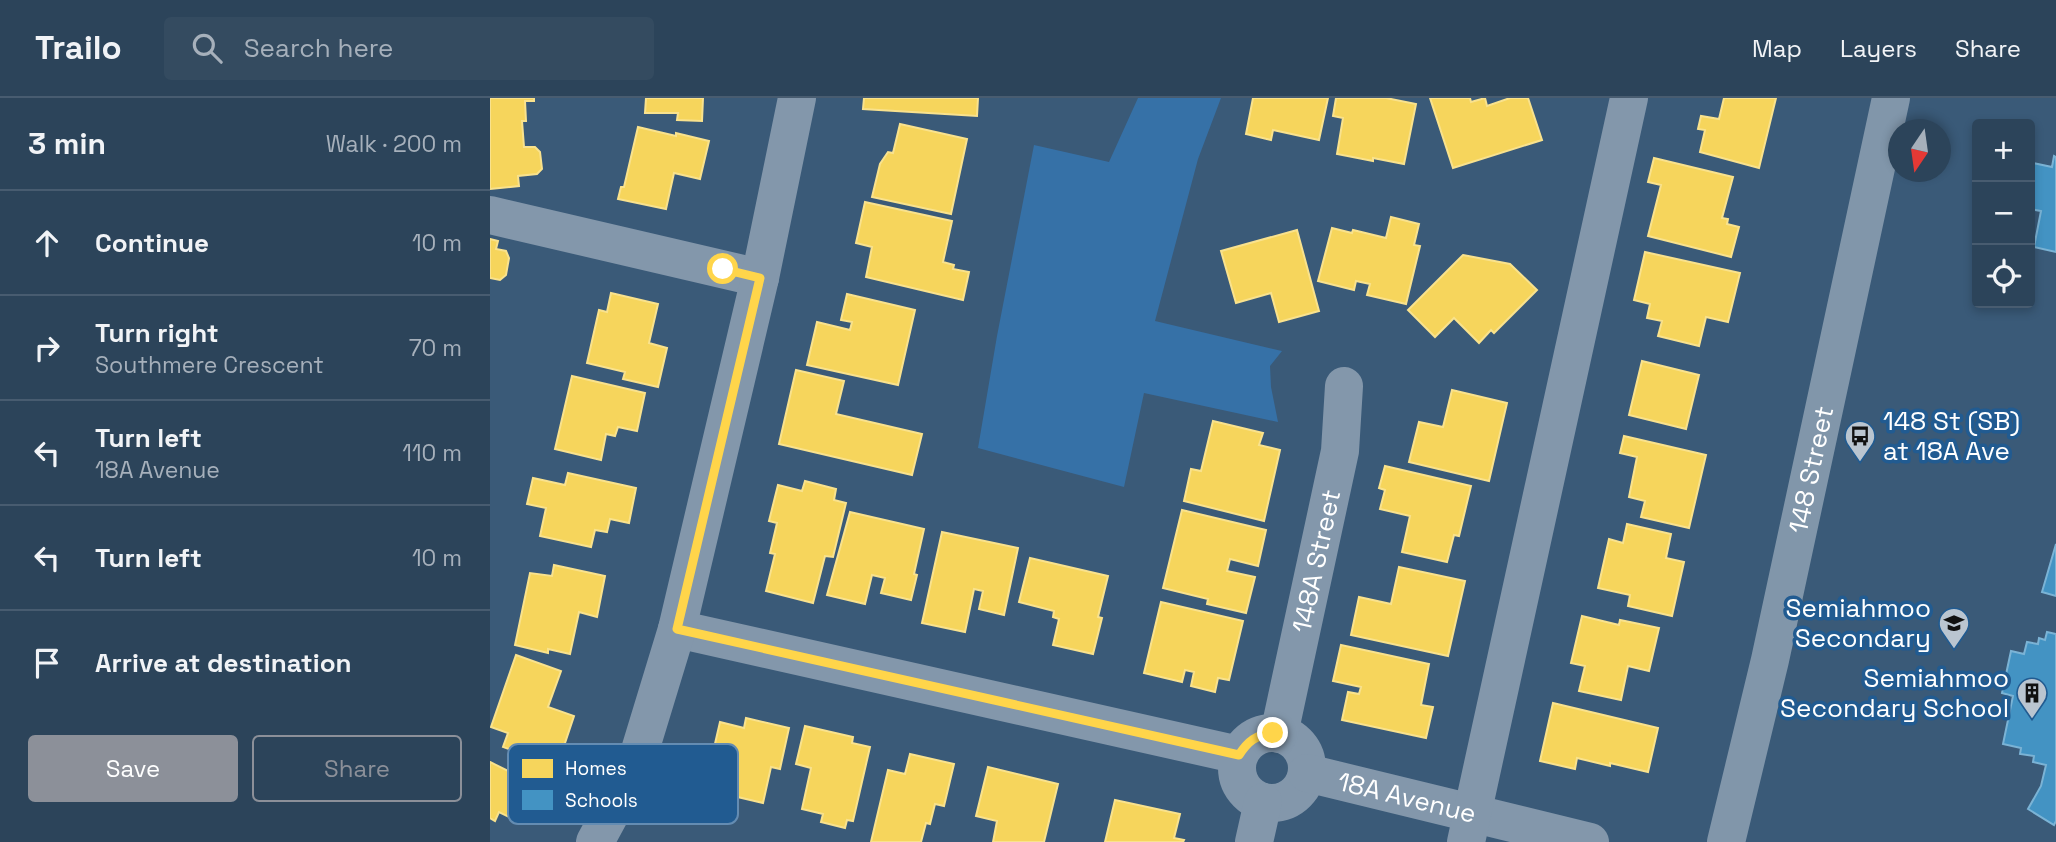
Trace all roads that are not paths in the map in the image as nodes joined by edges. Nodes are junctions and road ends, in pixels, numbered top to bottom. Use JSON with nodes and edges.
{"nodes":[{"id":1,"x":797,"y":98,"type":"edge"},
{"id":2,"x":1629,"y":98,"type":"edge"},
{"id":3,"x":1891,"y":98,"type":"edge"},
{"id":4,"x":490,"y":215,"type":"edge"},
{"id":5,"x":760,"y":278,"type":"junction"},
{"id":6,"x":1344,"y":386,"type":"dead end"},
{"id":7,"x":677,"y":629,"type":"junction"},
{"id":8,"x":1279,"y":734,"type":"junction"},
{"id":9,"x":642,"y":744,"type":"edge"},
{"id":10,"x":1239,"y":755,"type":"junction"},
{"id":11,"x":1307,"y":774,"type":"junction"},
{"id":12,"x":1263,"y":802,"type":"junction"},
{"id":13,"x":605,"y":824,"type":"edge"},
{"id":14,"x":1469,"y":828,"type":"edge"},
{"id":15,"x":595,"y":842,"type":"edge"},
{"id":16,"x":1254,"y":842,"type":"edge"},
{"id":17,"x":1590,"y":842,"type":"edge"},
{"id":18,"x":1726,"y":842,"type":"edge"}],
"edges":[{"from":1,"to":5,"type":"street"},
{"from":2,"to":14,"type":"street"},
{"from":3,"to":18,"type":"main road","name":"148 Street"},
{"from":4,"to":5,"type":"street"},
{"from":5,"to":7,"type":"street"},
{"from":6,"to":8,"type":"street","name":"148A Street"},
{"from":7,"to":9,"type":"street"},
{"from":7,"to":10,"type":"street"},
{"from":8,"to":10,"type":"street"},
{"from":8,"to":11,"type":"street"},
{"from":10,"to":12,"type":"street"},
{"from":11,"to":12,"type":"street"},
{"from":11,"to":14,"type":"street","name":"18A Avenue"},
{"from":12,"to":16,"type":"street"},
{"from":13,"to":15,"type":"street"},
{"from":14,"to":17,"type":"street","name":"18A Avenue"}]}
